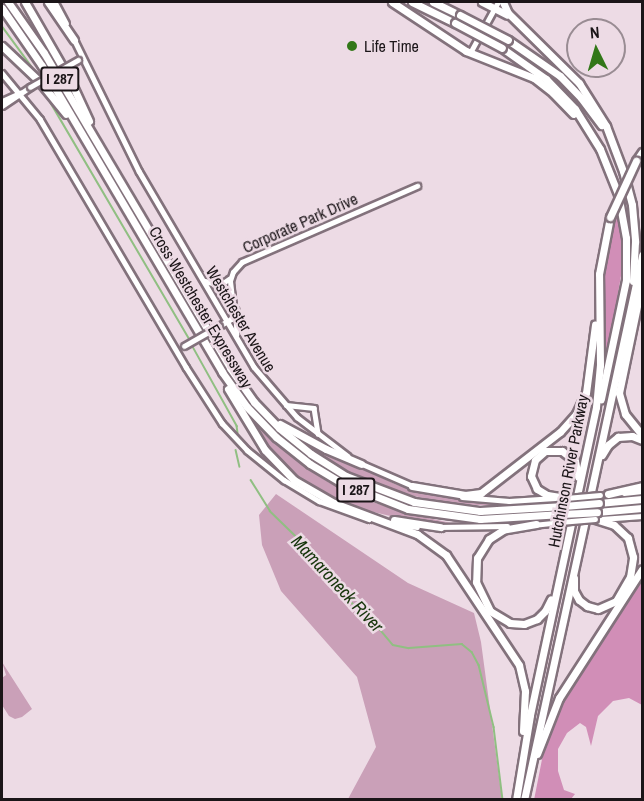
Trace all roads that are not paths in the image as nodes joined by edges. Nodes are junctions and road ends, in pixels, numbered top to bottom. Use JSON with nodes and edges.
{"nodes":[{"id":1,"x":8,"y":2,"type":"edge"},
{"id":2,"x":24,"y":2,"type":"edge"},
{"id":3,"x":48,"y":2,"type":"edge"},
{"id":4,"x":55,"y":2,"type":"edge"},
{"id":5,"x":392,"y":2,"type":"edge"},
{"id":6,"x":412,"y":2,"type":"edge"},
{"id":7,"x":434,"y":2,"type":"edge"},
{"id":8,"x":482,"y":2,"type":"edge"},
{"id":9,"x":503,"y":2,"type":"edge"},
{"id":10,"x":496,"y":5,"type":"edge"},
{"id":11,"x":2,"y":8,"type":"edge"},
{"id":12,"x":528,"y":32,"type":"junction"},
{"id":13,"x":74,"y":40,"type":"junction"},
{"id":14,"x":2,"y":46,"type":"edge"},
{"id":15,"x":470,"y":53,"type":"junction"},
{"id":16,"x":81,"y":59,"type":"junction"},
{"id":17,"x":2,"y":73,"type":"edge"},
{"id":18,"x":11,"y":83,"type":"junction"},
{"id":19,"x":20,"y":93,"type":"junction"},
{"id":20,"x":10,"y":96,"type":"junction"},
{"id":21,"x":2,"y":101,"type":"edge"},
{"id":22,"x":2,"y":106,"type":"edge"},
{"id":23,"x":102,"y":151,"type":"junction"},
{"id":24,"x":642,"y":152,"type":"edge"},
{"id":25,"x":94,"y":154,"type":"junction"},
{"id":26,"x":618,"y":159,"type":"junction"},
{"id":27,"x":610,"y":171,"type":"junction"},
{"id":28,"x":417,"y":186,"type":"dead end"},
{"id":29,"x":642,"y":255,"type":"edge"},
{"id":30,"x":231,"y":277,"type":"junction"},
{"id":31,"x":202,"y":279,"type":"junction"},
{"id":32,"x":642,"y":282,"type":"edge"},
{"id":33,"x":232,"y":301,"type":"junction"},
{"id":34,"x":598,"y":301,"type":"junction"},
{"id":35,"x":226,"y":321,"type":"junction"},
{"id":36,"x":625,"y":334,"type":"junction"},
{"id":37,"x":206,"y":346,"type":"junction"},
{"id":38,"x":176,"y":351,"type":"junction"},
{"id":39,"x":247,"y":356,"type":"junction"},
{"id":40,"x":284,"y":404,"type":"junction"},
{"id":41,"x":258,"y":406,"type":"junction"},
{"id":42,"x":642,"y":435,"type":"edge"},
{"id":43,"x":320,"y":436,"type":"junction"},
{"id":44,"x":642,"y":440,"type":"edge"},
{"id":45,"x":588,"y":448,"type":"junction"},
{"id":46,"x":361,"y":464,"type":"junction"},
{"id":47,"x":594,"y":477,"type":"junction"},
{"id":48,"x":412,"y":486,"type":"junction"},
{"id":49,"x":642,"y":486,"type":"edge"},
{"id":50,"x":642,"y":491,"type":"edge"},
{"id":51,"x":602,"y":497,"type":"junction"},
{"id":52,"x":642,"y":499,"type":"edge"},
{"id":53,"x":576,"y":501,"type":"junction"},
{"id":54,"x":565,"y":502,"type":"junction"},
{"id":55,"x":642,"y":508,"type":"edge"},
{"id":56,"x":368,"y":515,"type":"junction"},
{"id":57,"x":596,"y":515,"type":"junction"},
{"id":58,"x":642,"y":516,"type":"edge"},
{"id":59,"x":561,"y":518,"type":"junction"},
{"id":60,"x":393,"y":524,"type":"junction"},
{"id":61,"x":536,"y":524,"type":"junction"},
{"id":62,"x":440,"y":527,"type":"junction"},
{"id":63,"x":578,"y":549,"type":"junction"},
{"id":64,"x":562,"y":565,"type":"junction"},
{"id":65,"x":642,"y":568,"type":"edge"},
{"id":66,"x":519,"y":781,"type":"junction"},
{"id":67,"x":527,"y":782,"type":"junction"},
{"id":68,"x":516,"y":800,"type":"edge"},
{"id":69,"x":524,"y":800,"type":"edge"}],
"edges":[{"from":1,"to":23,"type":"highway","name":"Cross Westchester Expressway","number":"I 287"},
{"from":2,"to":23,"type":"highway"},
{"from":3,"to":13,"type":"highway"},
{"from":4,"to":13,"type":"main road","name":"Westchester Avenue"},
{"from":5,"to":15,"type":"highway"},
{"from":6,"to":27,"type":"highway","bridge":true},
{"from":7,"to":26,"type":"highway","bridge":true},
{"from":8,"to":10,"type":"highway"},
{"from":9,"to":12,"type":"highway"},
{"from":10,"to":12,"type":"highway"},
{"from":10,"to":15,"type":"main road"},
{"from":11,"to":25,"type":"highway","name":"Cross Westchester Expressway","number":"I 287"},
{"from":12,"to":26,"type":"highway"},
{"from":13,"to":16,"type":"main road","name":"Westchester Avenue"},
{"from":14,"to":25,"type":"highway"},
{"from":15,"to":27,"type":"highway"},
{"from":16,"to":19,"type":"main road","bridge":true},
{"from":16,"to":31,"type":"main road","name":"Westchester Avenue"},
{"from":17,"to":18,"type":"main road"},
{"from":18,"to":19,"type":"main road"},
{"from":18,"to":20,"type":"main road"},
{"from":19,"to":20,"type":"main road"},
{"from":19,"to":22,"type":"main road"},
{"from":19,"to":38,"type":"main road"},
{"from":20,"to":21,"type":"main road"},
{"from":23,"to":41,"type":"highway","name":"Cross Westchester Expressway","number":"I 287"},
{"from":24,"to":34,"type":"highway","name":"Hutchinson River Parkway","bridge":true},
{"from":25,"to":37,"type":"highway","name":"Cross Westchester Expressway","number":"I 287"},
{"from":26,"to":36,"type":"highway"},
{"from":27,"to":45,"type":"highway"},
{"from":28,"to":30,"type":"main road","name":"Corporate Park Drive"},
{"from":29,"to":36,"type":"highway","name":"Hutchinson River Parkway"},
{"from":30,"to":31,"type":"main road"},
{"from":30,"to":33,"type":"main road"},
{"from":31,"to":35,"type":"main road","name":"Westchester Avenue"},
{"from":32,"to":42,"type":"highway"},
{"from":33,"to":35,"type":"main road"},
{"from":33,"to":39,"type":"main road"},
{"from":34,"to":45,"type":"highway","name":"Hutchinson River Parkway"},
{"from":34,"to":48,"type":"highway"},
{"from":35,"to":38,"type":"main road","bridge":true},
{"from":35,"to":39,"type":"main road","name":"Westchester Avenue"},
{"from":36,"to":47,"type":"highway","name":"Hutchinson River Parkway"},
{"from":37,"to":56,"type":"highway"},
{"from":37,"to":59,"type":"highway","name":"Cross Westchester Expressway","number":"I 287"},
{"from":38,"to":60,"type":"main road"},
{"from":39,"to":40,"type":"main road","name":"Westchester Avenue"},
{"from":40,"to":43,"type":"main road","name":"Westchester Avenue"},
{"from":40,"to":43,"type":"main road"},
{"from":41,"to":46,"type":"highway"},
{"from":41,"to":54,"type":"highway","name":"Cross Westchester Expressway","number":"I 287"},
{"from":43,"to":46,"type":"main road","name":"Westchester Avenue"},
{"from":44,"to":47,"type":"highway"},
{"from":45,"to":53,"type":"highway","name":"Hutchinson River Parkway"},
{"from":46,"to":48,"type":"main road","name":"Westchester Avenue"},
{"from":47,"to":63,"type":"highway","name":"Hutchinson River Parkway"},
{"from":48,"to":54,"type":"main road","name":"Westchester Avenue"},
{"from":49,"to":51,"type":"highway"},
{"from":50,"to":51,"type":"main road"},
{"from":51,"to":52,"type":"highway","name":"Cross Westchester Expressway","number":"I 287"},
{"from":51,"to":54,"type":"highway","name":"Cross Westchester Expressway","number":"I 287","bridge":true},
{"from":53,"to":54,"type":"highway"},
{"from":53,"to":64,"type":"highway","name":"Hutchinson River Parkway"},
{"from":55,"to":57,"type":"highway","name":"Cross Westchester Expressway","number":"I 287"},
{"from":56,"to":60,"type":"highway"},
{"from":56,"to":62,"type":"highway"},
{"from":57,"to":58,"type":"main road"},
{"from":57,"to":59,"type":"highway","name":"Cross Westchester Expressway","number":"I 287","bridge":true},
{"from":57,"to":63,"type":"highway"},
{"from":59,"to":61,"type":"main road"},
{"from":60,"to":62,"type":"main road"},
{"from":60,"to":66,"type":"highway"},
{"from":61,"to":62,"type":"main road"},
{"from":61,"to":64,"type":"highway"},
{"from":63,"to":67,"type":"highway","name":"Hutchinson River Parkway"},
{"from":64,"to":66,"type":"highway","name":"Hutchinson River Parkway"},
{"from":65,"to":67,"type":"highway"},
{"from":66,"to":68,"type":"highway","name":"Hutchinson River Parkway"},
{"from":67,"to":69,"type":"highway","name":"Hutchinson River Parkway"}]}
